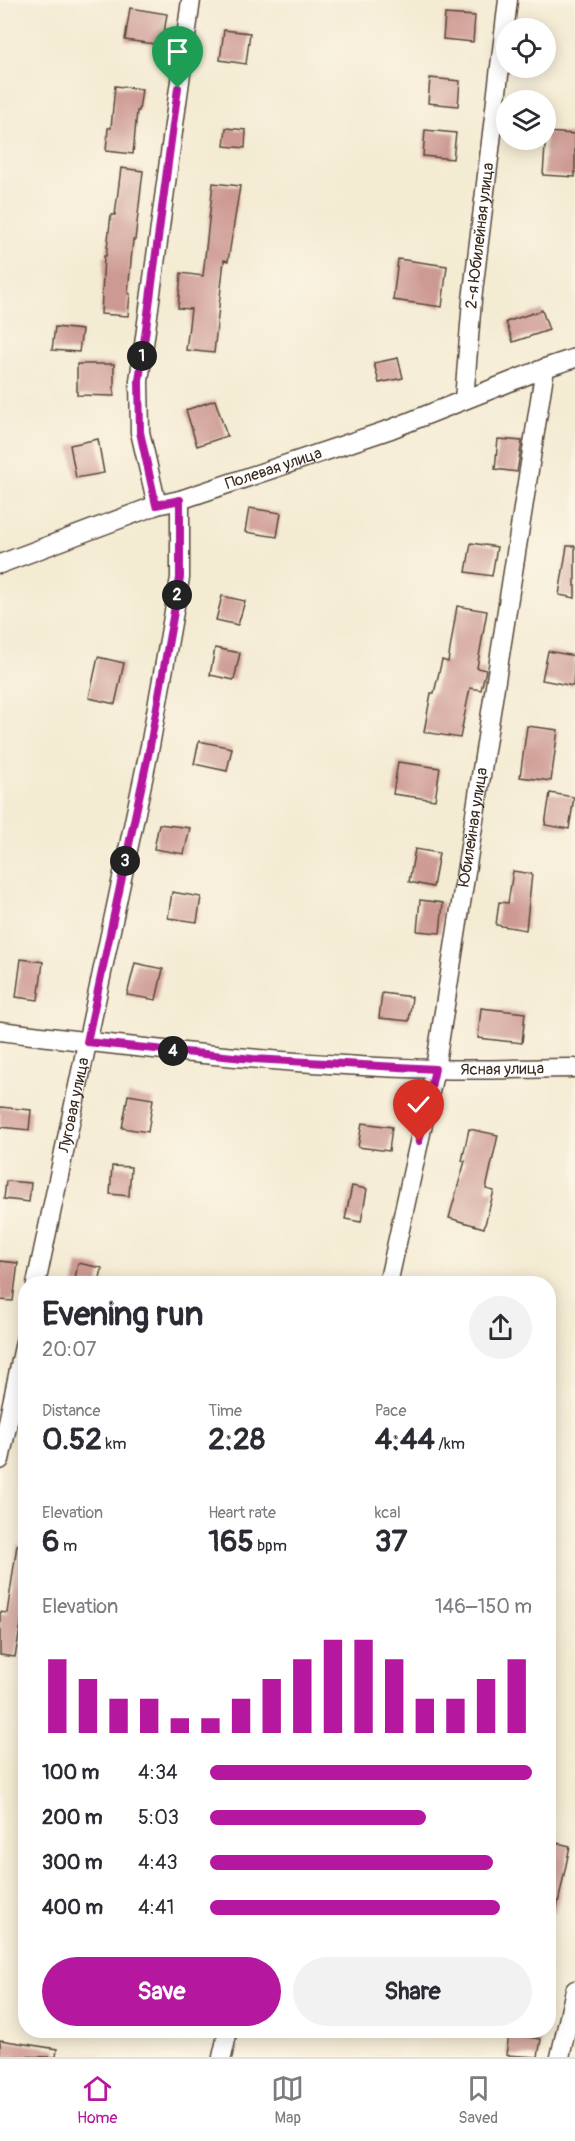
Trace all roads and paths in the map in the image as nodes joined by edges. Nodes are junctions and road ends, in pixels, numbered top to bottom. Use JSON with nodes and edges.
{"nodes":[{"id":1,"x":191,"y":0,"type":"edge"},
{"id":2,"x":508,"y":0,"type":"edge"},
{"id":3,"x":575,"y":358,"type":"edge"},
{"id":4,"x":545,"y":368,"type":"junction"},
{"id":5,"x":464,"y":400,"type":"junction"},
{"id":6,"x":180,"y":500,"type":"junction"},
{"id":7,"x":156,"y":505,"type":"junction"},
{"id":8,"x":0,"y":564,"type":"edge"},
{"id":9,"x":0,"y":1031,"type":"edge"},
{"id":10,"x":87,"y":1042,"type":"junction"},
{"id":11,"x":575,"y":1068,"type":"edge"},
{"id":12,"x":435,"y":1069,"type":"junction"},
{"id":13,"x":38,"y":1276,"type":"edge"},
{"id":14,"x":390,"y":1276,"type":"edge"},
{"id":15,"x":18,"y":1375,"type":"edge"},
{"id":16,"x":0,"y":1460,"type":"edge"},
{"id":17,"x":575,"y":1990,"type":"edge"},
{"id":18,"x":226,"y":2038,"type":"edge"},
{"id":19,"x":222,"y":2057,"type":"edge"},
{"id":20,"x":560,"y":2057,"type":"edge"}],
"edges":[{"from":1,"to":7,"type":"street"},
{"from":2,"to":5,"type":"street","name":"2-я Юбилейная улица"},
{"from":3,"to":4,"type":"street","name":"Полевая улица"},
{"from":4,"to":5,"type":"street","name":"Полевая улица"},
{"from":4,"to":12,"type":"street","name":"Юбилейная улица"},
{"from":5,"to":6,"type":"street","name":"Полевая улица"},
{"from":6,"to":7,"type":"street","name":"Полевая улица"},
{"from":6,"to":10,"type":"street","name":"Луговая улица"},
{"from":7,"to":8,"type":"street","name":"Полевая улица"},
{"from":9,"to":10,"type":"street","name":"Ясная улица"},
{"from":10,"to":12,"type":"street","name":"Ясная улица"},
{"from":10,"to":13,"type":"street","name":"Луговая улица"},
{"from":11,"to":12,"type":"street","name":"Ясная улица"},
{"from":12,"to":14,"type":"street","name":"Юбилейная улица"},
{"from":15,"to":16,"type":"street"},
{"from":17,"to":20,"type":"street"},
{"from":18,"to":19,"type":"street"}]}
